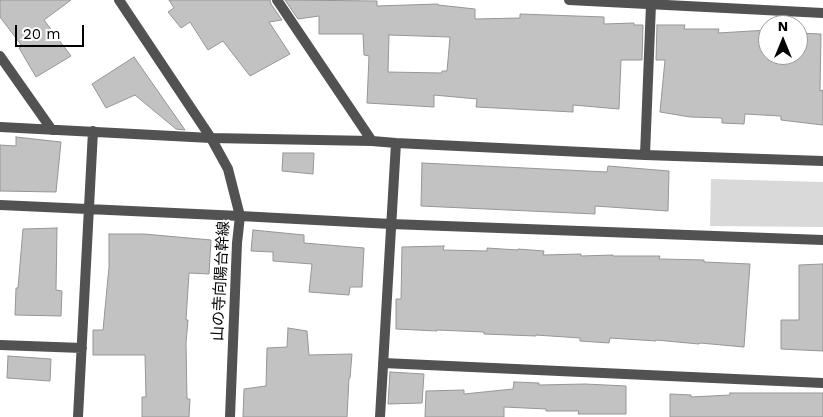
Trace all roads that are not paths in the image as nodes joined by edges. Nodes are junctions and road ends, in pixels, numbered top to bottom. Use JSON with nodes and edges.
{"nodes":[{"id":1,"x":119,"y":0,"type":"edge"},
{"id":2,"x":277,"y":0,"type":"edge"},
{"id":3,"x":569,"y":0,"type":"edge"},
{"id":4,"x":652,"y":4,"type":"junction"},
{"id":5,"x":823,"y":14,"type":"edge"},
{"id":6,"x":0,"y":56,"type":"edge"},
{"id":7,"x":0,"y":127,"type":"edge"},
{"id":8,"x":52,"y":130,"type":"junction"},
{"id":9,"x":93,"y":131,"type":"junction"},
{"id":10,"x":211,"y":138,"type":"junction"},
{"id":11,"x":372,"y":141,"type":"junction"},
{"id":12,"x":396,"y":143,"type":"junction"},
{"id":13,"x":646,"y":155,"type":"junction"},
{"id":14,"x":823,"y":161,"type":"edge"},
{"id":15,"x":0,"y":205,"type":"edge"},
{"id":16,"x":89,"y":209,"type":"junction"},
{"id":17,"x":240,"y":216,"type":"junction"},
{"id":18,"x":392,"y":224,"type":"junction"},
{"id":19,"x":823,"y":240,"type":"edge"},
{"id":20,"x":0,"y":345,"type":"edge"},
{"id":21,"x":82,"y":348,"type":"junction"},
{"id":22,"x":383,"y":363,"type":"junction"},
{"id":23,"x":823,"y":383,"type":"edge"},
{"id":24,"x":78,"y":417,"type":"edge"},
{"id":25,"x":230,"y":417,"type":"edge"},
{"id":26,"x":380,"y":417,"type":"edge"}],
"edges":[{"from":1,"to":10,"type":"street","name":"山の寺向陽台幹線"},
{"from":2,"to":11,"type":"street"},
{"from":3,"to":4,"type":"street"},
{"from":4,"to":5,"type":"street"},
{"from":4,"to":13,"type":"street"},
{"from":6,"to":8,"type":"street"},
{"from":7,"to":8,"type":"street"},
{"from":8,"to":9,"type":"street"},
{"from":9,"to":10,"type":"street"},
{"from":9,"to":16,"type":"street"},
{"from":10,"to":11,"type":"street"},
{"from":10,"to":17,"type":"street","name":"山の寺向陽台幹線"},
{"from":11,"to":12,"type":"street"},
{"from":12,"to":13,"type":"street"},
{"from":12,"to":18,"type":"street"},
{"from":13,"to":14,"type":"street"},
{"from":15,"to":16,"type":"street"},
{"from":16,"to":17,"type":"street"},
{"from":16,"to":21,"type":"street"},
{"from":17,"to":18,"type":"street"},
{"from":17,"to":25,"type":"street","name":"山の寺向陽台幹線"},
{"from":18,"to":19,"type":"street"},
{"from":18,"to":22,"type":"street"},
{"from":20,"to":21,"type":"street"},
{"from":21,"to":24,"type":"street"},
{"from":22,"to":23,"type":"street"},
{"from":22,"to":26,"type":"street"}]}
